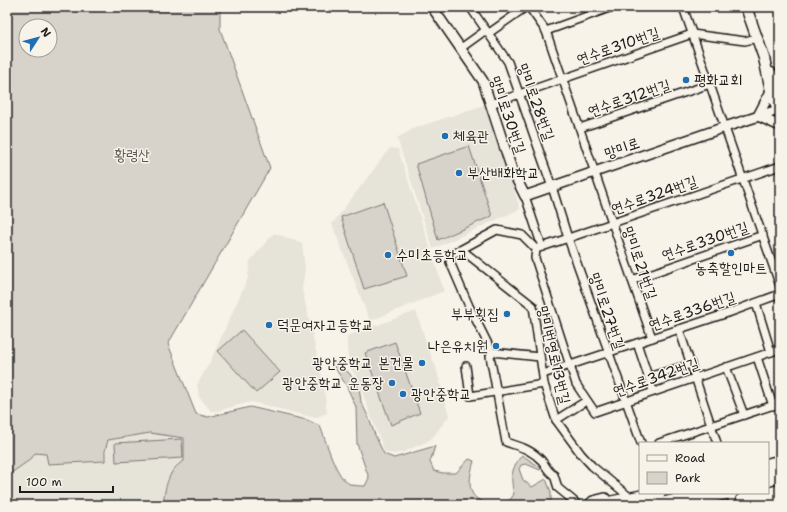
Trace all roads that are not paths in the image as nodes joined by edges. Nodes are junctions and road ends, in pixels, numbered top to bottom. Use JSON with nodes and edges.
{"nodes":[{"id":1,"x":470,"y":7,"type":"edge"},
{"id":2,"x":528,"y":7,"type":"edge"},
{"id":3,"x":683,"y":7,"type":"edge"},
{"id":4,"x":746,"y":7,"type":"edge"},
{"id":5,"x":435,"y":8,"type":"edge"},
{"id":6,"x":608,"y":8,"type":"edge"},
{"id":7,"x":487,"y":32,"type":"junction"},
{"id":8,"x":546,"y":32,"type":"junction"},
{"id":9,"x":692,"y":34,"type":"junction"},
{"id":10,"x":757,"y":38,"type":"junction"},
{"id":11,"x":461,"y":48,"type":"junction"},
{"id":12,"x":563,"y":80,"type":"junction"},
{"id":13,"x":710,"y":84,"type":"junction"},
{"id":14,"x":776,"y":91,"type":"edge"},
{"id":15,"x":520,"y":94,"type":"junction"},
{"id":16,"x":491,"y":104,"type":"junction"},
{"id":17,"x":779,"y":111,"type":"edge"},
{"id":18,"x":758,"y":116,"type":"junction"},
{"id":19,"x":780,"y":126,"type":"edge"},
{"id":20,"x":724,"y":127,"type":"junction"},
{"id":21,"x":580,"y":128,"type":"junction"},
{"id":22,"x":780,"y":166,"type":"edge"},
{"id":23,"x":596,"y":172,"type":"junction"},
{"id":24,"x":743,"y":178,"type":"junction"},
{"id":25,"x":552,"y":187,"type":"junction"},
{"id":26,"x":525,"y":196,"type":"junction"},
{"id":27,"x":613,"y":223,"type":"junction"},
{"id":28,"x":763,"y":235,"type":"junction"},
{"id":29,"x":568,"y":238,"type":"junction"},
{"id":30,"x":539,"y":248,"type":"junction"},
{"id":31,"x":462,"y":250,"type":"junction"},
{"id":32,"x":632,"y":280,"type":"junction"},
{"id":33,"x":780,"y":286,"type":"edge"},
{"id":34,"x":780,"y":294,"type":"edge"},
{"id":35,"x":756,"y":303,"type":"junction"},
{"id":36,"x":679,"y":329,"type":"junction"},
{"id":37,"x":652,"y":338,"type":"junction"},
{"id":38,"x":637,"y":344,"type":"junction"},
{"id":39,"x":780,"y":349,"type":"edge"},
{"id":40,"x":492,"y":352,"type":"junction"},
{"id":41,"x":771,"y":352,"type":"junction"},
{"id":42,"x":608,"y":353,"type":"junction"},
{"id":43,"x":540,"y":357,"type":"junction"},
{"id":44,"x":757,"y":357,"type":"junction"},
{"id":45,"x":691,"y":364,"type":"junction"},
{"id":46,"x":466,"y":366,"type":"dead end"},
{"id":47,"x":569,"y":366,"type":"junction"},
{"id":48,"x":726,"y":367,"type":"junction"},
{"id":49,"x":543,"y":374,"type":"junction"},
{"id":50,"x":648,"y":377,"type":"junction"},
{"id":51,"x":695,"y":377,"type":"junction"},
{"id":52,"x":544,"y":384,"type":"junction"},
{"id":53,"x":653,"y":391,"type":"junction"},
{"id":54,"x":497,"y":393,"type":"junction"},
{"id":55,"x":626,"y":400,"type":"junction"},
{"id":56,"x":586,"y":401,"type":"junction"},
{"id":57,"x":776,"y":404,"type":"edge"},
{"id":58,"x":744,"y":415,"type":"junction"},
{"id":59,"x":556,"y":420,"type":"junction"},
{"id":60,"x":711,"y":426,"type":"junction"},
{"id":61,"x":641,"y":442,"type":"edge"},
{"id":62,"x":662,"y":442,"type":"edge"},
{"id":63,"x":717,"y":442,"type":"edge"},
{"id":64,"x":780,"y":460,"type":"edge"},
{"id":65,"x":769,"y":463,"type":"edge"},
{"id":66,"x":780,"y":466,"type":"edge"},
{"id":67,"x":769,"y":469,"type":"edge"},
{"id":68,"x":780,"y":477,"type":"edge"},
{"id":69,"x":769,"y":480,"type":"edge"},
{"id":70,"x":780,"y":482,"type":"edge"},
{"id":71,"x":769,"y":485,"type":"edge"},
{"id":72,"x":639,"y":491,"type":"edge"},
{"id":73,"x":626,"y":494,"type":"junction"},
{"id":74,"x":654,"y":494,"type":"edge"},
{"id":75,"x":705,"y":494,"type":"edge"},
{"id":76,"x":728,"y":494,"type":"edge"},
{"id":77,"x":732,"y":494,"type":"edge"},
{"id":78,"x":575,"y":502,"type":"dead end"},
{"id":79,"x":589,"y":505,"type":"edge"},
{"id":80,"x":598,"y":505,"type":"edge"},
{"id":81,"x":656,"y":505,"type":"edge"},
{"id":82,"x":680,"y":505,"type":"edge"},
{"id":83,"x":733,"y":505,"type":"edge"}],
"edges":[{"from":1,"to":7,"type":"street","name":"망미로28번길"},
{"from":2,"to":7,"type":"street"},
{"from":2,"to":8,"type":"street","name":"망미로21번길"},
{"from":3,"to":9,"type":"street"},
{"from":4,"to":10,"type":"main road"},
{"from":5,"to":11,"type":"street","name":"망미로30번길"},
{"from":6,"to":8,"type":"street"},
{"from":7,"to":11,"type":"street"},
{"from":7,"to":15,"type":"street","name":"망미로28번길"},
{"from":8,"to":12,"type":"street","name":"망미로21번길"},
{"from":9,"to":10,"type":"street","name":"연수로310번길"},
{"from":9,"to":12,"type":"street","name":"연수로310번길"},
{"from":9,"to":13,"type":"street"},
{"from":10,"to":14,"type":"main road"},
{"from":11,"to":16,"type":"street","name":"망미로30번길"},
{"from":12,"to":15,"type":"street","name":"연수로310번길"},
{"from":12,"to":21,"type":"street","name":"망미로21번길"},
{"from":13,"to":20,"type":"street"},
{"from":13,"to":21,"type":"street","name":"연수로312번길"},
{"from":14,"to":17,"type":"main road"},
{"from":14,"to":18,"type":"street"},
{"from":15,"to":16,"type":"street","name":"연수로310번길"},
{"from":15,"to":25,"type":"street","name":"망미로28번길"},
{"from":16,"to":26,"type":"street","name":"망미로30번길"},
{"from":17,"to":18,"type":"street","name":"망미로"},
{"from":18,"to":19,"type":"street"},
{"from":18,"to":20,"type":"street","name":"망미로"},
{"from":20,"to":23,"type":"street","name":"망미로"},
{"from":20,"to":24,"type":"street"},
{"from":21,"to":23,"type":"street","name":"망미로21번길"},
{"from":22,"to":24,"type":"street","name":"연수로324번길"},
{"from":23,"to":25,"type":"street","name":"망미로"},
{"from":23,"to":27,"type":"street","name":"망미로21번길"},
{"from":24,"to":27,"type":"street","name":"연수로324번길"},
{"from":24,"to":28,"type":"street"},
{"from":25,"to":26,"type":"street","name":"망미로"},
{"from":25,"to":29,"type":"street","name":"망미로27번길"},
{"from":26,"to":30,"type":"street"},
{"from":27,"to":29,"type":"street","name":"연수로324번길"},
{"from":27,"to":32,"type":"street","name":"망미로21번길"},
{"from":28,"to":32,"type":"street","name":"연수로330번길"},
{"from":28,"to":33,"type":"street"},
{"from":29,"to":30,"type":"street","name":"연수로324번길"},
{"from":29,"to":42,"type":"street","name":"망미로27번길"},
{"from":30,"to":31,"type":"street"},
{"from":30,"to":47,"type":"street"},
{"from":31,"to":40,"type":"street"},
{"from":31,"to":43,"type":"street","name":"망미번영로13번길"},
{"from":32,"to":37,"type":"street","name":"망미로21번길"},
{"from":34,"to":35,"type":"street","name":"연수로336번길"},
{"from":35,"to":36,"type":"street","name":"연수로336번길"},
{"from":35,"to":41,"type":"street","name":"연수로336번길"},
{"from":36,"to":37,"type":"street","name":"연수로336번길"},
{"from":36,"to":45,"type":"street"},
{"from":37,"to":38,"type":"street","name":"연수로336번길"},
{"from":38,"to":42,"type":"street","name":"연수로336번길"},
{"from":38,"to":50,"type":"street","name":"연수로336번길"},
{"from":39,"to":41,"type":"street","name":"연수로342번길"},
{"from":40,"to":43,"type":"street"},
{"from":40,"to":54,"type":"street"},
{"from":41,"to":44,"type":"street","name":"연수로342번길"},
{"from":42,"to":47,"type":"street","name":"연수로336번길"},
{"from":42,"to":55,"type":"street","name":"망미로27번길"},
{"from":43,"to":49,"type":"street","name":"망미번영로13번길"},
{"from":44,"to":48,"type":"street","name":"연수로342번길"},
{"from":44,"to":57,"type":"street"},
{"from":45,"to":50,"type":"street"},
{"from":45,"to":51,"type":"street"},
{"from":46,"to":54,"type":"street"},
{"from":47,"to":49,"type":"street","name":"연수로336번길"},
{"from":47,"to":56,"type":"street"},
{"from":48,"to":51,"type":"street","name":"연수로342번길"},
{"from":48,"to":58,"type":"street"},
{"from":49,"to":52,"type":"street","name":"망미번영로13번길"},
{"from":50,"to":53,"type":"street","name":"연수로336번길"},
{"from":51,"to":53,"type":"street","name":"연수로342번길"},
{"from":51,"to":60,"type":"street"},
{"from":52,"to":54,"type":"street"},
{"from":52,"to":59,"type":"street","name":"망미번영로13번길"},
{"from":53,"to":55,"type":"street","name":"연수로342번길"},
{"from":54,"to":78,"type":"street"},
{"from":55,"to":56,"type":"street","name":"연수로342번길"},
{"from":55,"to":61,"type":"street","name":"망미로27번길"},
{"from":56,"to":59,"type":"street"},
{"from":57,"to":58,"type":"street"},
{"from":58,"to":60,"type":"street"},
{"from":59,"to":73,"type":"street","name":"망미번영로13번길"},
{"from":60,"to":62,"type":"street"},
{"from":60,"to":63,"type":"street"},
{"from":64,"to":65,"type":"street"},
{"from":66,"to":67,"type":"highway"},
{"from":68,"to":69,"type":"highway"},
{"from":70,"to":71,"type":"street"},
{"from":72,"to":73,"type":"street"},
{"from":73,"to":79,"type":"street"},
{"from":74,"to":80,"type":"highway"},
{"from":75,"to":81,"type":"highway"},
{"from":76,"to":82,"type":"street"},
{"from":77,"to":83,"type":"street"}]}
